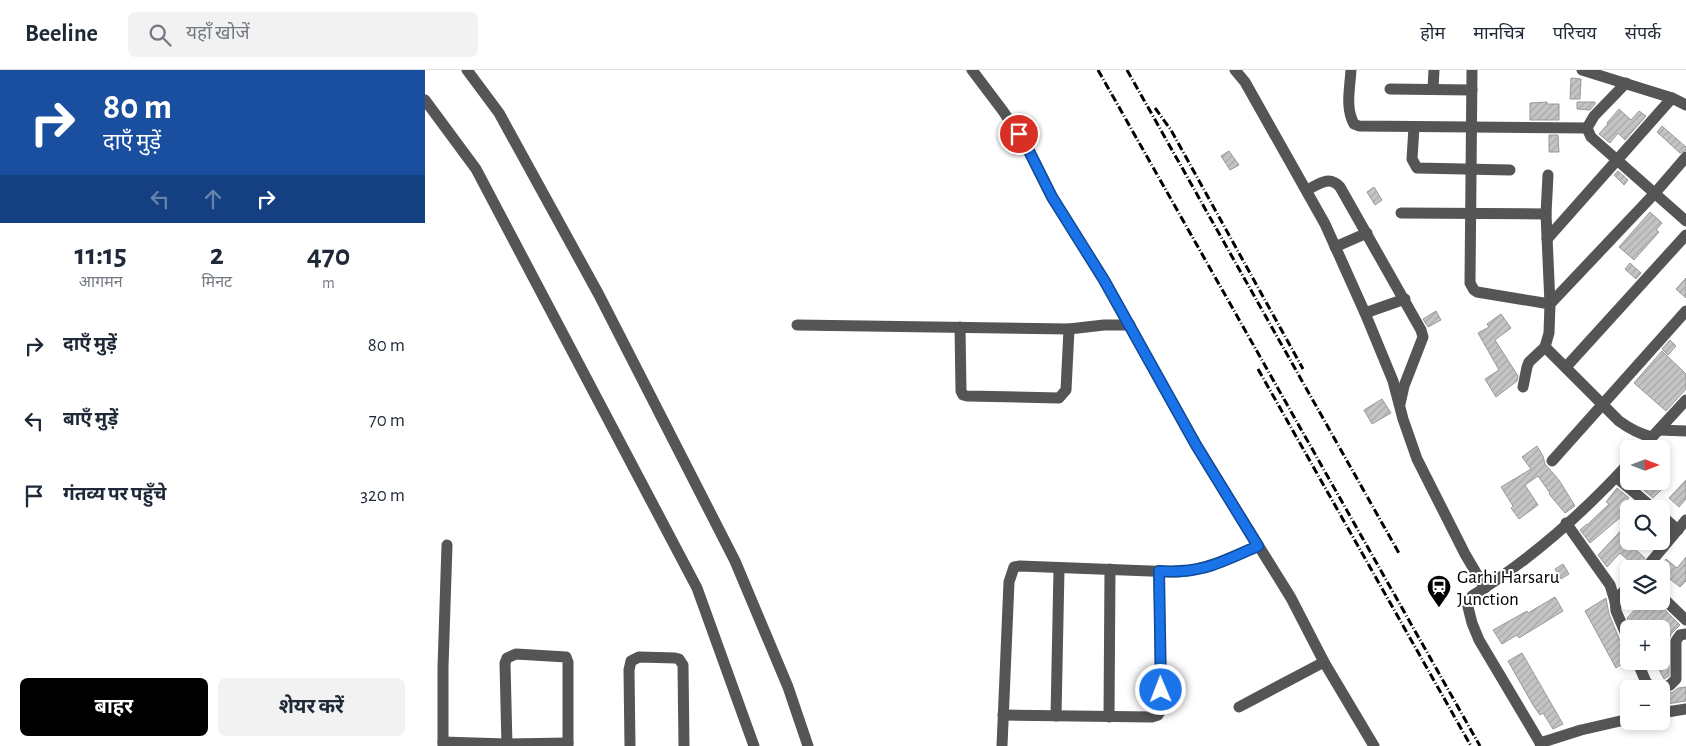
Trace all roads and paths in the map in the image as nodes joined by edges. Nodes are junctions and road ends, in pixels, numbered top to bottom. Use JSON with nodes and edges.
{"nodes":[{"id":1,"x":467,"y":70,"type":"edge"},
{"id":2,"x":972,"y":70,"type":"edge"},
{"id":3,"x":1235,"y":70,"type":"edge"},
{"id":4,"x":1351,"y":70,"type":"edge"},
{"id":5,"x":1434,"y":70,"type":"edge"},
{"id":6,"x":1472,"y":70,"type":"edge"},
{"id":7,"x":1582,"y":70,"type":"edge"},
{"id":8,"x":1626,"y":83,"type":"junction"},
{"id":9,"x":1390,"y":88,"type":"dead end"},
{"id":10,"x":1433,"y":89,"type":"junction"},
{"id":11,"x":1472,"y":90,"type":"junction"},
{"id":12,"x":1672,"y":98,"type":"junction"},
{"id":13,"x":425,"y":100,"type":"edge"},
{"id":14,"x":1686,"y":105,"type":"edge"},
{"id":15,"x":1473,"y":126,"type":"junction"},
{"id":16,"x":1414,"y":127,"type":"junction"},
{"id":17,"x":1587,"y":128,"type":"junction"},
{"id":18,"x":1686,"y":158,"type":"edge"},
{"id":19,"x":1617,"y":159,"type":"junction"},
{"id":20,"x":1471,"y":168,"type":"junction"},
{"id":21,"x":1510,"y":170,"type":"dead end"},
{"id":22,"x":1548,"y":176,"type":"dead end"},
{"id":23,"x":1307,"y":190,"type":"junction"},
{"id":24,"x":1655,"y":193,"type":"junction"},
{"id":25,"x":1401,"y":213,"type":"dead end"},
{"id":26,"x":1471,"y":213,"type":"junction"},
{"id":27,"x":1546,"y":214,"type":"junction"},
{"id":28,"x":1686,"y":221,"type":"edge"},
{"id":29,"x":1367,"y":232,"type":"junction"},
{"id":30,"x":1686,"y":235,"type":"edge"},
{"id":31,"x":1547,"y":239,"type":"junction"},
{"id":32,"x":1335,"y":246,"type":"junction"},
{"id":33,"x":1405,"y":299,"type":"junction"},
{"id":34,"x":1551,"y":304,"type":"junction"},
{"id":35,"x":1686,"y":311,"type":"edge"},
{"id":36,"x":1365,"y":313,"type":"junction"},
{"id":37,"x":797,"y":325,"type":"dead end"},
{"id":38,"x":1130,"y":325,"type":"junction"},
{"id":39,"x":960,"y":327,"type":"junction"},
{"id":40,"x":1069,"y":330,"type":"junction"},
{"id":41,"x":1545,"y":347,"type":"junction"},
{"id":42,"x":1566,"y":367,"type":"junction"},
{"id":43,"x":1523,"y":387,"type":"dead end"},
{"id":44,"x":1686,"y":400,"type":"edge"},
{"id":45,"x":1602,"y":405,"type":"junction"},
{"id":46,"x":1400,"y":408,"type":"junction"},
{"id":47,"x":1686,"y":431,"type":"edge"},
{"id":48,"x":1655,"y":433,"type":"junction"},
{"id":49,"x":1649,"y":440,"type":"edge"},
{"id":50,"x":1552,"y":461,"type":"dead end"},
{"id":51,"x":1620,"y":472,"type":"edge"},
{"id":52,"x":1616,"y":476,"type":"junction"},
{"id":53,"x":1643,"y":500,"type":"edge"},
{"id":54,"x":1670,"y":520,"type":"edge"},
{"id":55,"x":1567,"y":523,"type":"junction"},
{"id":56,"x":1683,"y":526,"type":"edge"},
{"id":57,"x":447,"y":545,"type":"dead end"},
{"id":58,"x":1258,"y":546,"type":"junction"},
{"id":59,"x":1653,"y":560,"type":"edge"},
{"id":60,"x":1059,"y":569,"type":"junction"},
{"id":61,"x":1110,"y":569,"type":"junction"},
{"id":62,"x":1159,"y":571,"type":"junction"},
{"id":63,"x":1485,"y":588,"type":"junction"},
{"id":64,"x":1620,"y":595,"type":"edge"},
{"id":65,"x":1615,"y":601,"type":"junction"},
{"id":66,"x":1670,"y":605,"type":"edge"},
{"id":67,"x":1620,"y":620,"type":"edge"},
{"id":68,"x":1686,"y":620,"type":"edge"},
{"id":69,"x":1686,"y":634,"type":"edge"},
{"id":70,"x":1325,"y":662,"type":"junction"},
{"id":71,"x":1670,"y":685,"type":"edge"},
{"id":72,"x":1239,"y":707,"type":"dead end"},
{"id":73,"x":1686,"y":709,"type":"edge"},
{"id":74,"x":1670,"y":712,"type":"edge"},
{"id":75,"x":1003,"y":715,"type":"junction"},
{"id":76,"x":1056,"y":716,"type":"junction"},
{"id":77,"x":1109,"y":717,"type":"junction"},
{"id":78,"x":1620,"y":721,"type":"edge"},
{"id":79,"x":443,"y":744,"type":"edge"},
{"id":80,"x":568,"y":744,"type":"edge"},
{"id":81,"x":1370,"y":744,"type":"edge"},
{"id":82,"x":1541,"y":744,"type":"edge"},
{"id":83,"x":507,"y":745,"type":"edge"},
{"id":84,"x":630,"y":746,"type":"edge"},
{"id":85,"x":684,"y":746,"type":"edge"},
{"id":86,"x":754,"y":746,"type":"edge"},
{"id":87,"x":808,"y":746,"type":"edge"},
{"id":88,"x":1002,"y":746,"type":"edge"}],
"edges":[{"from":1,"to":87,"type":"street"},
{"from":2,"to":38,"type":"street"},
{"from":3,"to":23,"type":"street"},
{"from":4,"to":16,"type":"street"},
{"from":5,"to":10,"type":"street"},
{"from":6,"to":11,"type":"street"},
{"from":7,"to":8,"type":"street"},
{"from":8,"to":12,"type":"street"},
{"from":8,"to":17,"type":"street"},
{"from":9,"to":10,"type":"street"},
{"from":10,"to":11,"type":"street"},
{"from":11,"to":15,"type":"street"},
{"from":12,"to":14,"type":"street"},
{"from":12,"to":19,"type":"street"},
{"from":13,"to":86,"type":"street"},
{"from":15,"to":16,"type":"street"},
{"from":15,"to":17,"type":"street"},
{"from":15,"to":20,"type":"street"},
{"from":16,"to":20,"type":"street"},
{"from":17,"to":19,"type":"street"},
{"from":18,"to":24,"type":"street"},
{"from":19,"to":24,"type":"street"},
{"from":19,"to":31,"type":"street"},
{"from":20,"to":21,"type":"street"},
{"from":20,"to":26,"type":"street"},
{"from":22,"to":27,"type":"street"},
{"from":23,"to":29,"type":"street"},
{"from":23,"to":32,"type":"street"},
{"from":24,"to":28,"type":"street"},
{"from":24,"to":34,"type":"street"},
{"from":25,"to":26,"type":"street"},
{"from":26,"to":27,"type":"street"},
{"from":26,"to":34,"type":"street"},
{"from":27,"to":31,"type":"street"},
{"from":29,"to":32,"type":"street"},
{"from":29,"to":33,"type":"street"},
{"from":30,"to":42,"type":"street"},
{"from":31,"to":34,"type":"street"},
{"from":32,"to":36,"type":"street"},
{"from":33,"to":36,"type":"street"},
{"from":33,"to":46,"type":"street"},
{"from":34,"to":41,"type":"street"},
{"from":35,"to":45,"type":"street"},
{"from":36,"to":46,"type":"street"},
{"from":37,"to":39,"type":"street"},
{"from":38,"to":40,"type":"street"},
{"from":38,"to":58,"type":"street"},
{"from":39,"to":40,"type":"street"},
{"from":39,"to":40,"type":"street"},
{"from":41,"to":42,"type":"street"},
{"from":41,"to":43,"type":"street"},
{"from":42,"to":45,"type":"street"},
{"from":44,"to":48,"type":"street"},
{"from":45,"to":48,"type":"street"},
{"from":45,"to":50,"type":"street"},
{"from":46,"to":63,"type":"street"},
{"from":47,"to":48,"type":"street"},
{"from":48,"to":49,"type":"street"},
{"from":51,"to":52,"type":"street"},
{"from":52,"to":53,"type":"street"},
{"from":52,"to":55,"type":"street"},
{"from":54,"to":56,"type":"street"},
{"from":55,"to":63,"type":"street"},
{"from":55,"to":65,"type":"street"},
{"from":56,"to":59,"type":"street"},
{"from":57,"to":79,"type":"street"},
{"from":58,"to":62,"type":"street"},
{"from":58,"to":70,"type":"street"},
{"from":60,"to":61,"type":"street"},
{"from":60,"to":75,"type":"street"},
{"from":60,"to":76,"type":"street"},
{"from":61,"to":62,"type":"street"},
{"from":61,"to":77,"type":"street"},
{"from":62,"to":77,"type":"street"},
{"from":63,"to":82,"type":"street"},
{"from":64,"to":65,"type":"street"},
{"from":65,"to":67,"type":"street"},
{"from":66,"to":68,"type":"street"},
{"from":69,"to":71,"type":"street"},
{"from":70,"to":72,"type":"street"},
{"from":70,"to":81,"type":"street"},
{"from":73,"to":74,"type":"street"},
{"from":75,"to":76,"type":"street"},
{"from":75,"to":88,"type":"street"},
{"from":76,"to":77,"type":"street"},
{"from":78,"to":82,"type":"street"},
{"from":79,"to":83,"type":"street"},
{"from":80,"to":83,"type":"street"},
{"from":80,"to":83,"type":"street"},
{"from":84,"to":85,"type":"street"}]}
